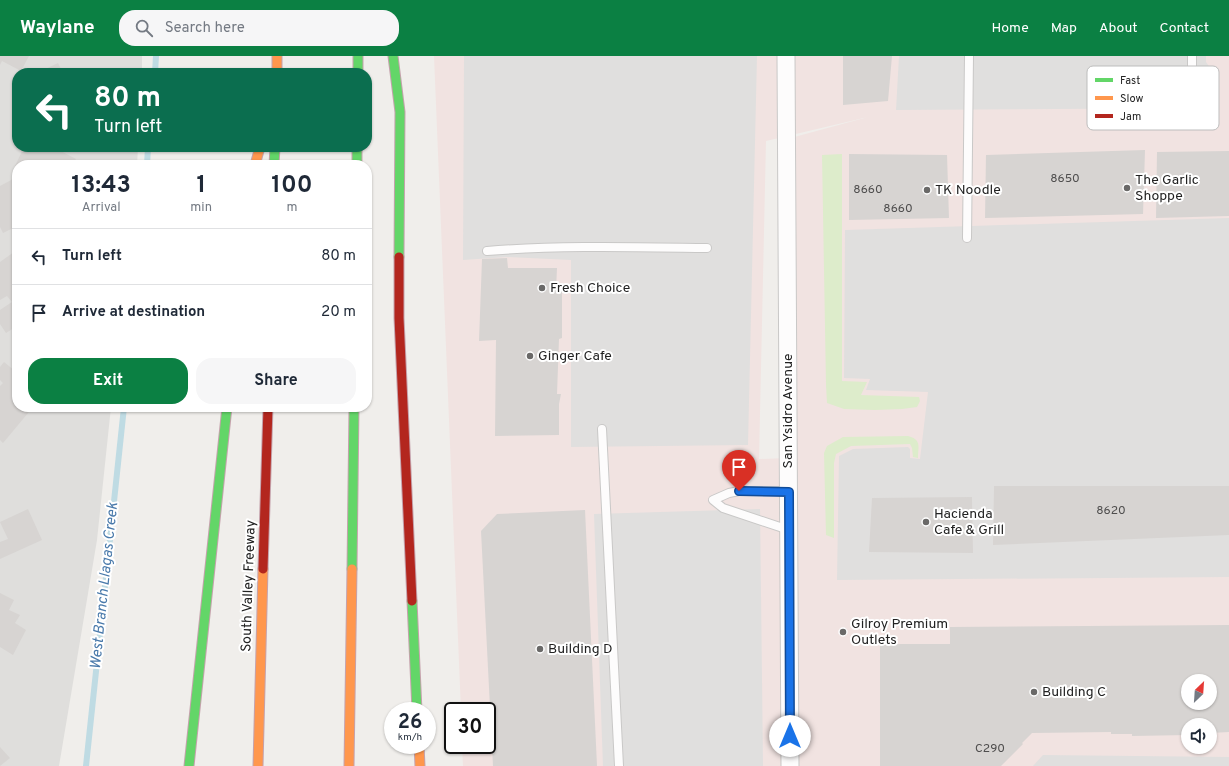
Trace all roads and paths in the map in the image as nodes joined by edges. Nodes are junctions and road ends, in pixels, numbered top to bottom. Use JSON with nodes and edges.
{"nodes":[{"id":1,"x":277,"y":56,"type":"edge"},
{"id":2,"x":358,"y":56,"type":"edge"},
{"id":3,"x":393,"y":56,"type":"edge"},
{"id":4,"x":786,"y":56,"type":"edge"},
{"id":5,"x":969,"y":56,"type":"edge"},
{"id":6,"x":277,"y":68,"type":"edge"},
{"id":7,"x":358,"y":68,"type":"edge"},
{"id":8,"x":966,"y":238,"type":"dead end"},
{"id":9,"x":707,"y":248,"type":"dead end"},
{"id":10,"x":487,"y":251,"type":"dead end"},
{"id":11,"x":226,"y":412,"type":"edge"},
{"id":12,"x":268,"y":412,"type":"edge"},
{"id":13,"x":354,"y":412,"type":"edge"},
{"id":14,"x":602,"y":429,"type":"dead end"},
{"id":15,"x":789,"y":492,"type":"junction"},
{"id":16,"x":789,"y":530,"type":"junction"},
{"id":17,"x":417,"y":702,"type":"edge"},
{"id":18,"x":419,"y":754,"type":"edge"},
{"id":19,"x":189,"y":766,"type":"edge"},
{"id":20,"x":258,"y":766,"type":"edge"},
{"id":21,"x":349,"y":766,"type":"edge"},
{"id":22,"x":420,"y":766,"type":"edge"},
{"id":23,"x":619,"y":766,"type":"edge"},
{"id":24,"x":790,"y":766,"type":"edge"}],
"edges":[{"from":1,"to":6,"type":"highway"},
{"from":2,"to":7,"type":"highway"},
{"from":3,"to":17,"type":"highway"},
{"from":4,"to":15,"type":"street","name":"San Ysidro Avenue"},
{"from":5,"to":8,"type":"lane"},
{"from":9,"to":10,"type":"lane"},
{"from":11,"to":19,"type":"highway"},
{"from":12,"to":20,"type":"highway","name":"South Valley Freeway"},
{"from":13,"to":21,"type":"highway"},
{"from":14,"to":23,"type":"lane"},
{"from":15,"to":16,"type":"street","name":"San Ysidro Avenue"},
{"from":15,"to":16,"type":"lane"},
{"from":16,"to":24,"type":"street","name":"San Ysidro Avenue"},
{"from":18,"to":22,"type":"highway"}]}
